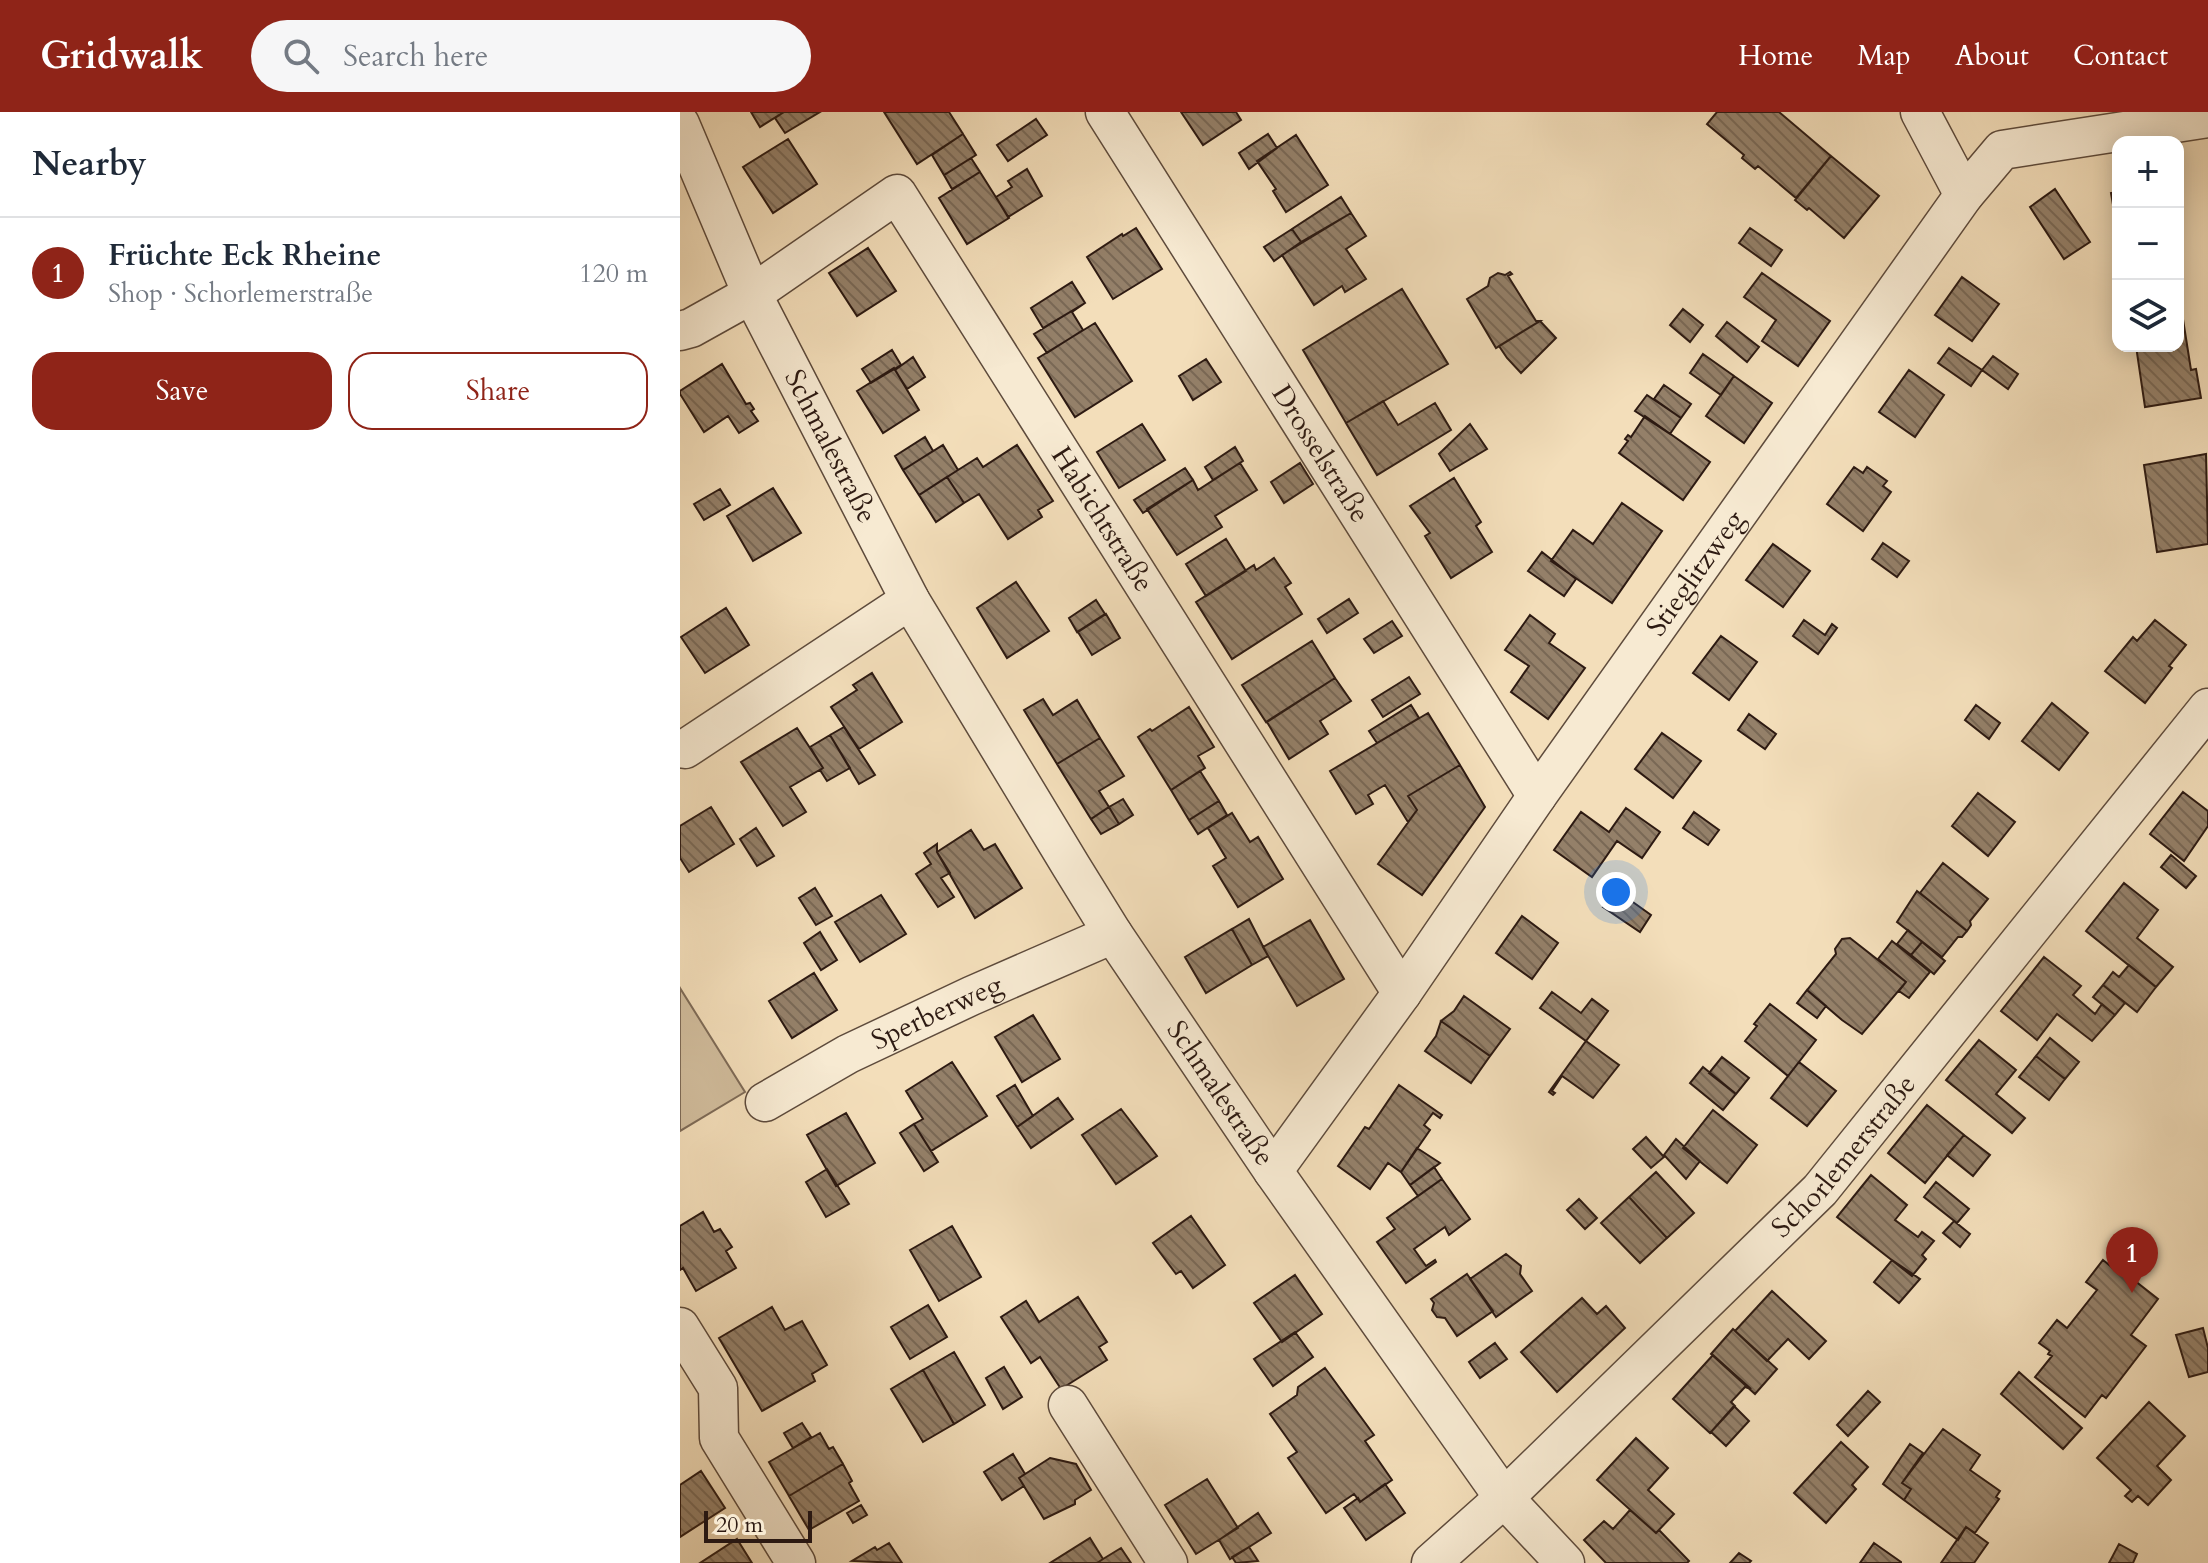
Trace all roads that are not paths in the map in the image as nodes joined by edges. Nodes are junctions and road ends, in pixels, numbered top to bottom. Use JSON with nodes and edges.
{"nodes":[{"id":1,"x":1105,"y":112,"type":"edge"},
{"id":2,"x":1920,"y":112,"type":"edge"},
{"id":3,"x":2208,"y":118,"type":"edge"},
{"id":4,"x":680,"y":124,"type":"edge"},
{"id":5,"x":1964,"y":195,"type":"junction"},
{"id":6,"x":752,"y":294,"type":"junction"},
{"id":7,"x":680,"y":331,"type":"edge"},
{"id":8,"x":910,"y":600,"type":"junction"},
{"id":9,"x":2208,"y":708,"type":"edge"},
{"id":10,"x":685,"y":749,"type":"dead end"},
{"id":11,"x":1537,"y":796,"type":"junction"},
{"id":12,"x":1113,"y":934,"type":"junction"},
{"id":13,"x":1402,"y":993,"type":"junction"},
{"id":14,"x":765,"y":1102,"type":"dead end"},
{"id":15,"x":1273,"y":1171,"type":"junction"},
{"id":16,"x":680,"y":1327,"type":"edge"},
{"id":17,"x":1068,"y":1405,"type":"dead end"},
{"id":18,"x":1504,"y":1498,"type":"junction"},
{"id":19,"x":796,"y":1563,"type":"edge"},
{"id":20,"x":1168,"y":1563,"type":"edge"},
{"id":21,"x":1431,"y":1563,"type":"edge"},
{"id":22,"x":1565,"y":1563,"type":"edge"}],
"edges":[{"from":1,"to":11,"type":"street","name":"Drosselstraße"},
{"from":2,"to":5,"type":"street"},
{"from":3,"to":5,"type":"street","name":"Stieglitzweg"},
{"from":4,"to":6,"type":"street","name":"Schmalestraße"},
{"from":5,"to":11,"type":"street","name":"Stieglitzweg"},
{"from":6,"to":7,"type":"street"},
{"from":6,"to":8,"type":"street","name":"Schmalestraße"},
{"from":6,"to":13,"type":"street","name":"Habichtstraße"},
{"from":8,"to":10,"type":"street"},
{"from":8,"to":12,"type":"street","name":"Schmalestraße"},
{"from":9,"to":18,"type":"street","name":"Schorlemerstraße"},
{"from":11,"to":13,"type":"street","name":"Stieglitzweg"},
{"from":12,"to":14,"type":"street","name":"Sperberweg"},
{"from":12,"to":15,"type":"street","name":"Schmalestraße"},
{"from":13,"to":15,"type":"street","name":"Stieglitzweg"},
{"from":15,"to":18,"type":"street","name":"Schmalestraße"},
{"from":16,"to":19,"type":"street"},
{"from":17,"to":20,"type":"street"},
{"from":18,"to":21,"type":"street","name":"Schorlemerstraße"},
{"from":18,"to":22,"type":"street","name":"Schmalestraße"}]}
